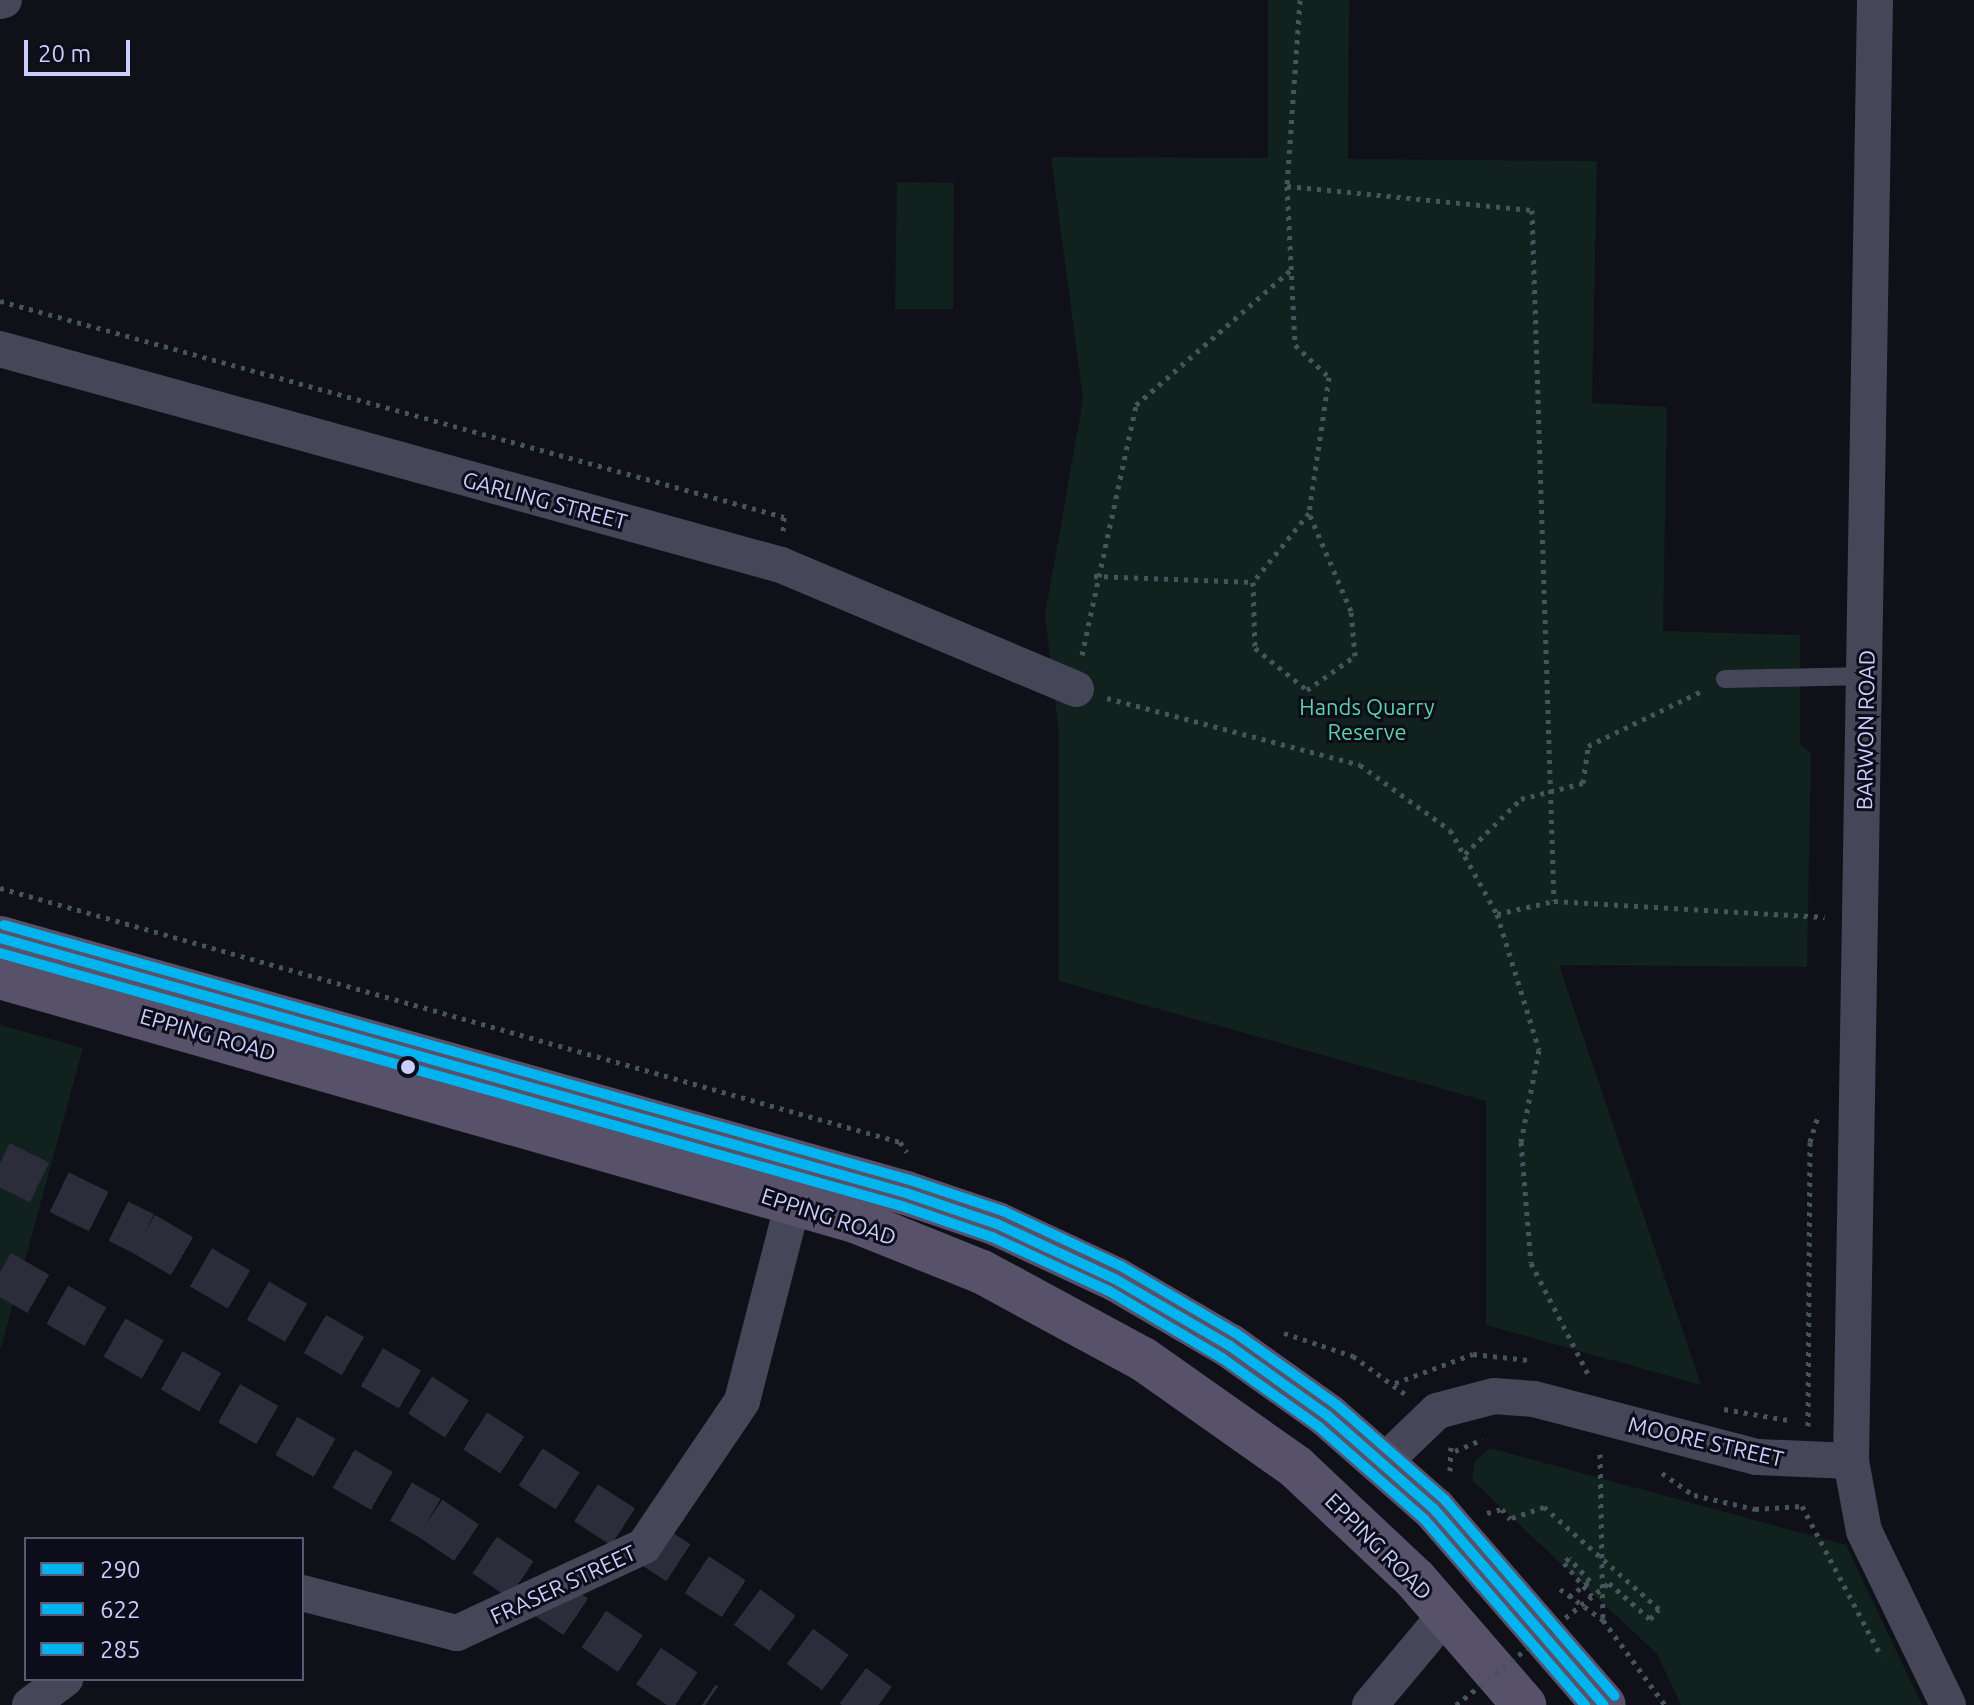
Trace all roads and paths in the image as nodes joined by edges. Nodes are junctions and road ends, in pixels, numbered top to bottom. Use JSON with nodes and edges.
{"nodes":[{"id":1,"x":1300,"y":0,"type":"edge"},
{"id":2,"x":1875,"y":0,"type":"edge"},
{"id":3,"x":1287,"y":186,"type":"junction"},
{"id":4,"x":1292,"y":269,"type":"junction"},
{"id":5,"x":0,"y":301,"type":"edge"},
{"id":6,"x":0,"y":349,"type":"edge"},
{"id":7,"x":1309,"y":513,"type":"junction"},
{"id":8,"x":781,"y":565,"type":"junction"},
{"id":9,"x":1094,"y":576,"type":"junction"},
{"id":10,"x":1253,"y":582,"type":"junction"},
{"id":11,"x":1866,"y":676,"type":"junction"},
{"id":12,"x":1725,"y":679,"type":"joint"},
{"id":13,"x":1076,"y":689,"type":"junction"},
{"id":14,"x":1551,"y":791,"type":"junction"},
{"id":15,"x":1465,"y":854,"type":"junction"},
{"id":16,"x":0,"y":888,"type":"edge"},
{"id":17,"x":1554,"y":901,"type":"junction"},
{"id":18,"x":1497,"y":914,"type":"junction"},
{"id":19,"x":1862,"y":919,"type":"junction"},
{"id":20,"x":0,"y":938,"type":"edge"},
{"id":21,"x":0,"y":977,"type":"edge"},
{"id":22,"x":1821,"y":1107,"type":"dead end"},
{"id":23,"x":916,"y":1165,"type":"dead end"},
{"id":24,"x":793,"y":1203,"type":"junction"},
{"id":25,"x":1533,"y":1361,"type":"dead end"},
{"id":26,"x":1574,"y":1371,"type":"dead end"},
{"id":27,"x":1588,"y":1374,"type":"junction"},
{"id":28,"x":1604,"y":1378,"type":"dead end"},
{"id":29,"x":1395,"y":1383,"type":"dead end"},
{"id":30,"x":1710,"y":1405,"type":"dead end"},
{"id":31,"x":1499,"y":1432,"type":"dead end"},
{"id":32,"x":1455,"y":1451,"type":"dead end"},
{"id":33,"x":1587,"y":1451,"type":"dead end"},
{"id":34,"x":1600,"y":1454,"type":"junction"},
{"id":35,"x":1613,"y":1458,"type":"dead end"},
{"id":36,"x":1851,"y":1461,"type":"junction"},
{"id":37,"x":1382,"y":1464,"type":"junction"},
{"id":38,"x":1655,"y":1470,"type":"dead end"},
{"id":39,"x":1344,"y":1509,"type":"junction"},
{"id":40,"x":1478,"y":1515,"type":"dead end"},
{"id":41,"x":304,"y":1594,"type":"edge"},
{"id":42,"x":1592,"y":1596,"type":"junction"},
{"id":43,"x":1569,"y":1597,"type":"dead end"},
{"id":44,"x":1446,"y":1614,"type":"junction"},
{"id":45,"x":1603,"y":1620,"type":"dead end"},
{"id":46,"x":1886,"y":1665,"type":"dead end"},
{"id":47,"x":62,"y":1681,"type":"edge"},
{"id":48,"x":30,"y":1705,"type":"edge"},
{"id":49,"x":1370,"y":1705,"type":"edge"},
{"id":50,"x":1456,"y":1705,"type":"edge"},
{"id":51,"x":1524,"y":1705,"type":"edge"},
{"id":52,"x":1604,"y":1705,"type":"edge"},
{"id":53,"x":1948,"y":1705,"type":"edge"}],
"edges":[{"from":1,"to":3,"type":"path"},
{"from":2,"to":11,"type":"street","name":"BARWON ROAD"},
{"from":3,"to":4,"type":"path"},
{"from":3,"to":14,"type":"path"},
{"from":4,"to":7,"type":"path"},
{"from":4,"to":9,"type":"path"},
{"from":5,"to":8,"type":"path"},
{"from":6,"to":8,"type":"street","name":"GARLING STREET"},
{"from":7,"to":10,"type":"path"},
{"from":7,"to":10,"type":"path"},
{"from":8,"to":13,"type":"street","name":"GARLING STREET"},
{"from":9,"to":10,"type":"path"},
{"from":9,"to":13,"type":"path"},
{"from":11,"to":12,"type":"lane"},
{"from":11,"to":19,"type":"street","name":"BARWON ROAD"},
{"from":12,"to":14,"type":"path"},
{"from":13,"to":15,"type":"path"},
{"from":14,"to":15,"type":"path"},
{"from":14,"to":17,"type":"path"},
{"from":15,"to":18,"type":"path"},
{"from":16,"to":23,"type":"path"},
{"from":17,"to":18,"type":"path"},
{"from":17,"to":19,"type":"path"},
{"from":18,"to":27,"type":"path"},
{"from":19,"to":36,"type":"street","name":"BARWON ROAD"},
{"from":20,"to":37,"type":"main road","name":"EPPING ROAD"},
{"from":21,"to":24,"type":"main road","name":"EPPING ROAD"},
{"from":22,"to":30,"type":"path"},
{"from":24,"to":39,"type":"main road","name":"EPPING ROAD"},
{"from":24,"to":41,"type":"street","name":"FRASER STREET"},
{"from":25,"to":29,"type":"path"},
{"from":26,"to":27,"type":"path"},
{"from":27,"to":28,"type":"path"},
{"from":31,"to":32,"type":"path"},
{"from":33,"to":34,"type":"path"},
{"from":34,"to":35,"type":"path"},
{"from":34,"to":45,"type":"path"},
{"from":36,"to":37,"type":"street","name":"MOORE STREET"},
{"from":36,"to":53,"type":"street"},
{"from":37,"to":39,"type":"main road","name":"MOORE STREET"},
{"from":37,"to":52,"type":"main road","name":"EPPING ROAD"},
{"from":38,"to":46,"type":"path"},
{"from":39,"to":44,"type":"main road","name":"EPPING ROAD"},
{"from":40,"to":42,"type":"path","bridge":true},
{"from":42,"to":43,"type":"path","bridge":true},
{"from":42,"to":50,"type":"path","bridge":true},
{"from":44,"to":49,"type":"street"},
{"from":44,"to":51,"type":"main road","name":"EPPING ROAD"},
{"from":47,"to":48,"type":"street"}]}
